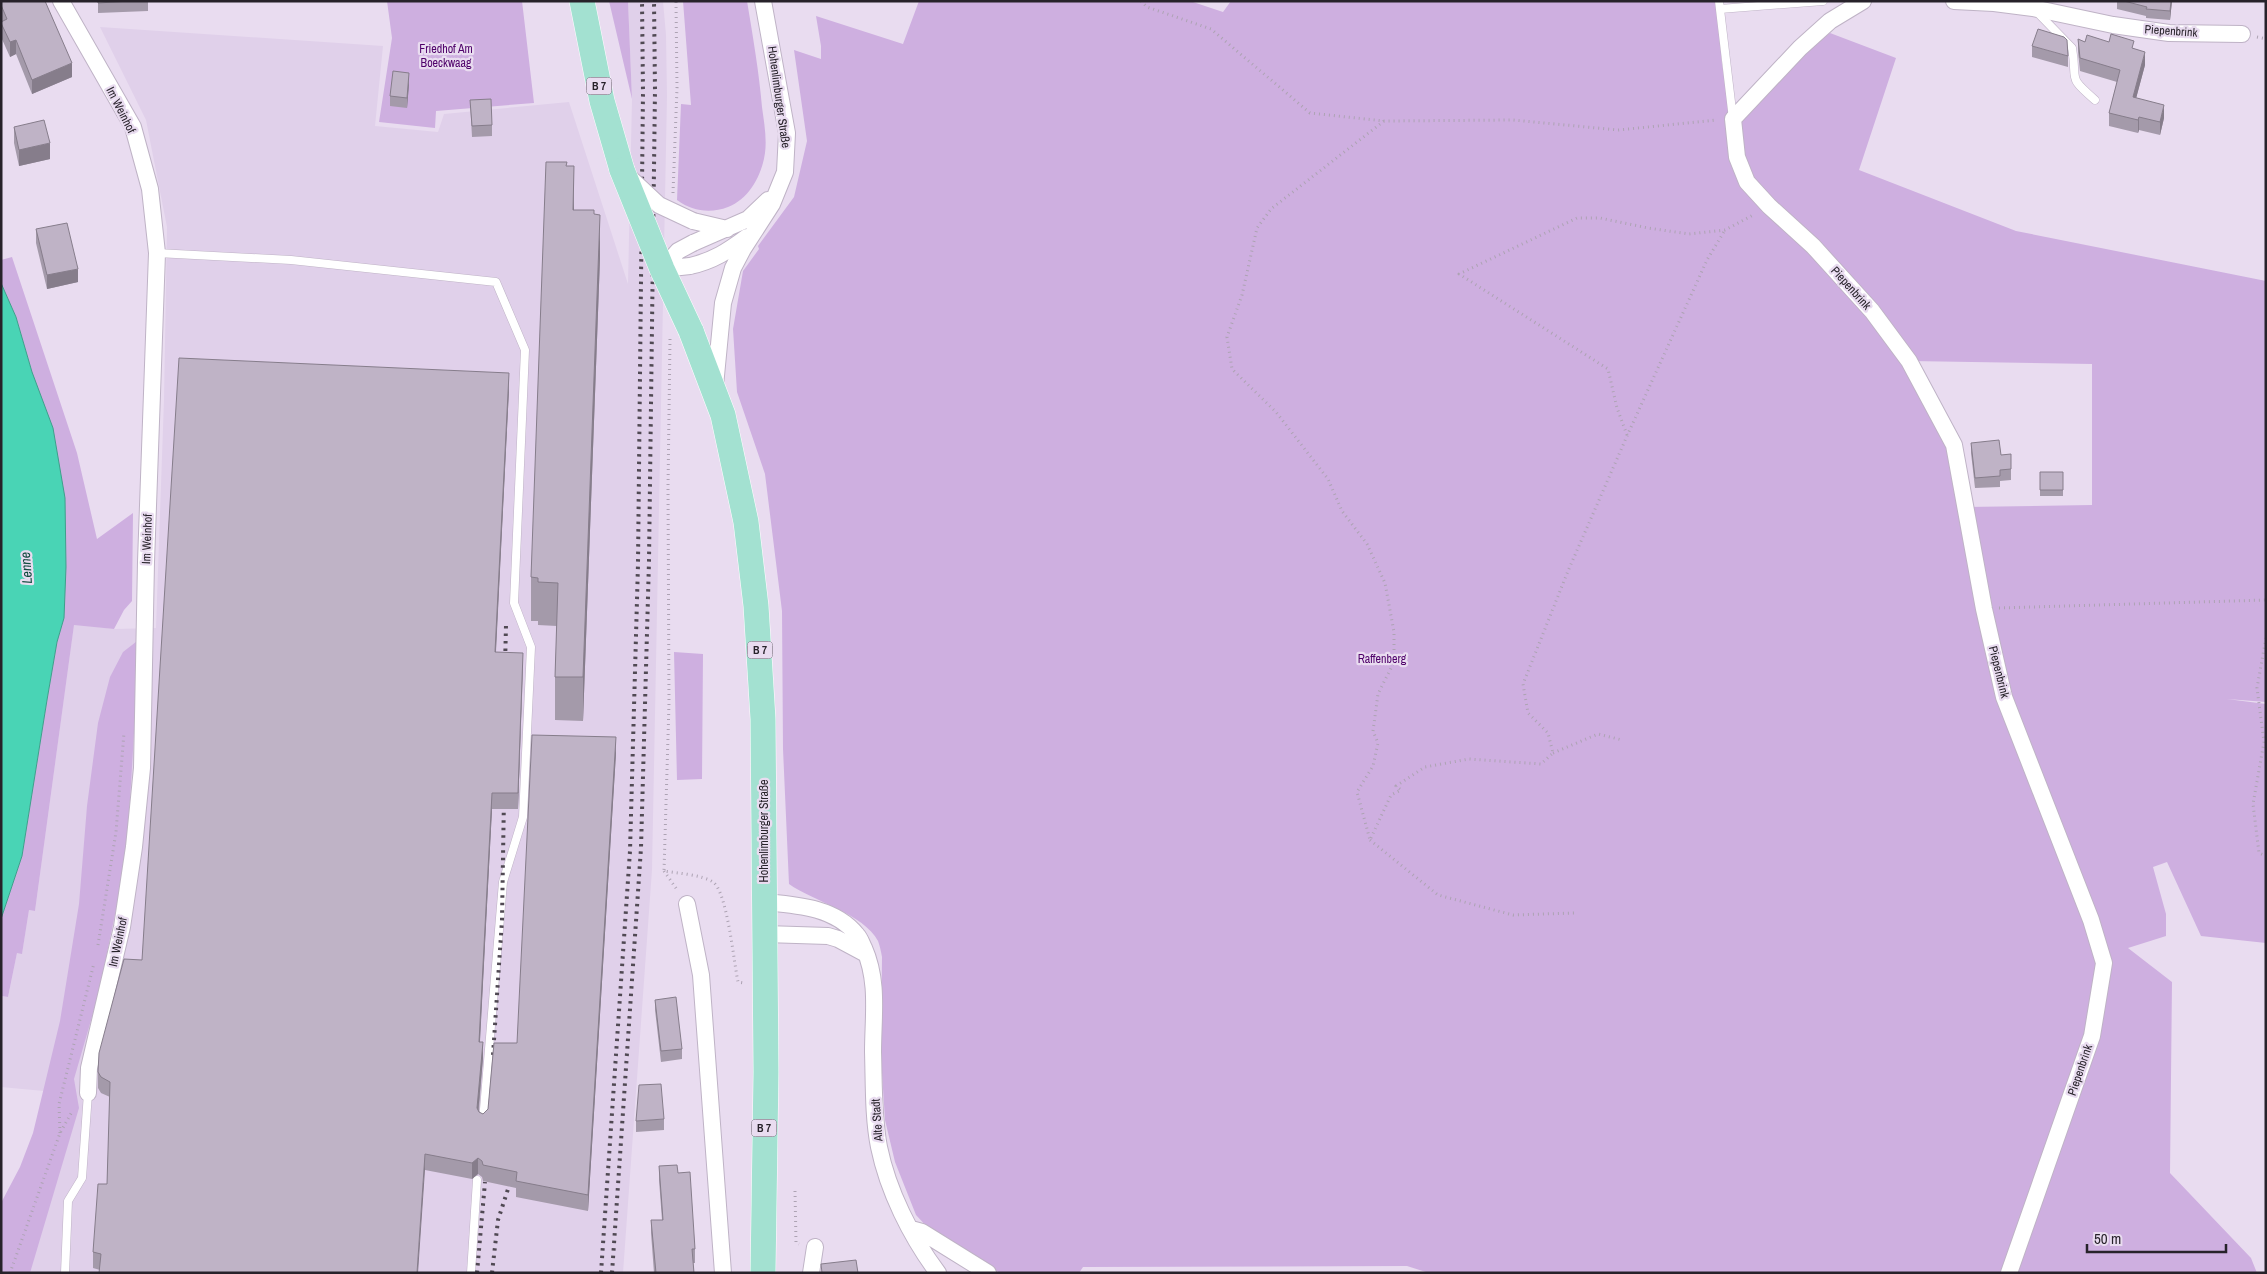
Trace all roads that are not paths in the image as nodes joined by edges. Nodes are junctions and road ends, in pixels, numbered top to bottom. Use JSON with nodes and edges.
{"nodes":[{"id":1,"x":61,"y":1,"type":"edge"},
{"id":2,"x":582,"y":1,"type":"edge"},
{"id":3,"x":763,"y":1,"type":"edge"},
{"id":4,"x":1823,"y":1,"type":"edge"},
{"id":5,"x":1863,"y":1,"type":"edge"},
{"id":6,"x":1954,"y":1,"type":"edge"},
{"id":7,"x":1720,"y":5,"type":"edge"},
{"id":8,"x":2033,"y":8,"type":"junction"},
{"id":9,"x":2242,"y":34,"type":"dead end"},
{"id":10,"x":2095,"y":100,"type":"dead end"},
{"id":11,"x":1733,"y":119,"type":"junction"},
{"id":12,"x":622,"y":170,"type":"junction"},
{"id":13,"x":777,"y":192,"type":"junction"},
{"id":14,"x":727,"y":229,"type":"junction"},
{"id":15,"x":754,"y":232,"type":"junction"},
{"id":16,"x":157,"y":254,"type":"junction"},
{"id":17,"x":662,"y":269,"type":"junction"},
{"id":18,"x":715,"y":395,"type":"junction"},
{"id":19,"x":764,"y":902,"type":"junction"},
{"id":20,"x":687,"y":904,"type":"road end"},
{"id":21,"x":765,"y":934,"type":"junction"},
{"id":22,"x":866,"y":954,"type":"junction"},
{"id":23,"x":88,"y":1093,"type":"joint"},
{"id":24,"x":483,"y":1124,"type":"edge"},
{"id":25,"x":477,"y":1180,"type":"dead end"},
{"id":26,"x":910,"y":1229,"type":"junction"},
{"id":27,"x":815,"y":1247,"type":"road end"},
{"id":28,"x":65,"y":1273,"type":"edge"},
{"id":29,"x":470,"y":1273,"type":"edge"},
{"id":30,"x":723,"y":1273,"type":"edge"},
{"id":31,"x":764,"y":1273,"type":"edge"},
{"id":32,"x":811,"y":1273,"type":"edge"},
{"id":33,"x":938,"y":1273,"type":"edge"},
{"id":34,"x":988,"y":1273,"type":"edge"},
{"id":35,"x":2009,"y":1273,"type":"edge"}],
"edges":[{"from":1,"to":16,"type":"street","name":"Im Weinhof"},
{"from":2,"to":12,"type":"main road","name":"Hohenlimburger Straße","number":"B 7"},
{"from":3,"to":13,"type":"street","name":"Hohenlimburger Straße"},
{"from":4,"to":7,"type":"lane","name":"Piepenbrink"},
{"from":5,"to":11,"type":"street"},
{"from":6,"to":8,"type":"street","name":"Piepenbrink"},
{"from":7,"to":11,"type":"lane","name":"Piepenbrink"},
{"from":8,"to":9,"type":"street","name":"Piepenbrink"},
{"from":8,"to":10,"type":"lane"},
{"from":11,"to":35,"type":"street","name":"Piepenbrink"},
{"from":12,"to":14,"type":"street","bridge":true},
{"from":12,"to":17,"type":"main road","name":"Hohenlimburger Straße","number":"B 7","bridge":true},
{"from":13,"to":14,"type":"street","name":"Hohenlimburger Straße"},
{"from":13,"to":15,"type":"street","name":"Hohenlimburger Straße"},
{"from":14,"to":17,"type":"street","name":"Hohenlimburger Straße","bridge":true},
{"from":15,"to":17,"type":"street","name":"Hohenlimburger Straße","bridge":true},
{"from":15,"to":18,"type":"street","name":"Hohenlimburger Straße"},
{"from":16,"to":23,"type":"street","name":"Im Weinhof"},
{"from":16,"to":24,"type":"lane"},
{"from":17,"to":18,"type":"main road","name":"Hohenlimburger Straße","number":"B 7","bridge":true},
{"from":18,"to":19,"type":"main road","name":"Hohenlimburger Straße","number":"B 7"},
{"from":19,"to":21,"type":"main road","name":"Hohenlimburger Straße","number":"B 7"},
{"from":19,"to":22,"type":"street","name":"Alte Stadt"},
{"from":20,"to":30,"type":"street"},
{"from":21,"to":22,"type":"street"},
{"from":21,"to":31,"type":"main road","name":"Hohenlimburger Straße","number":"B 7"},
{"from":22,"to":26,"type":"street","name":"Alte Stadt"},
{"from":23,"to":28,"type":"lane"},
{"from":25,"to":29,"type":"lane"},
{"from":26,"to":33,"type":"street","name":"Alte Stadt"},
{"from":26,"to":34,"type":"street"},
{"from":27,"to":32,"type":"street"}]}
